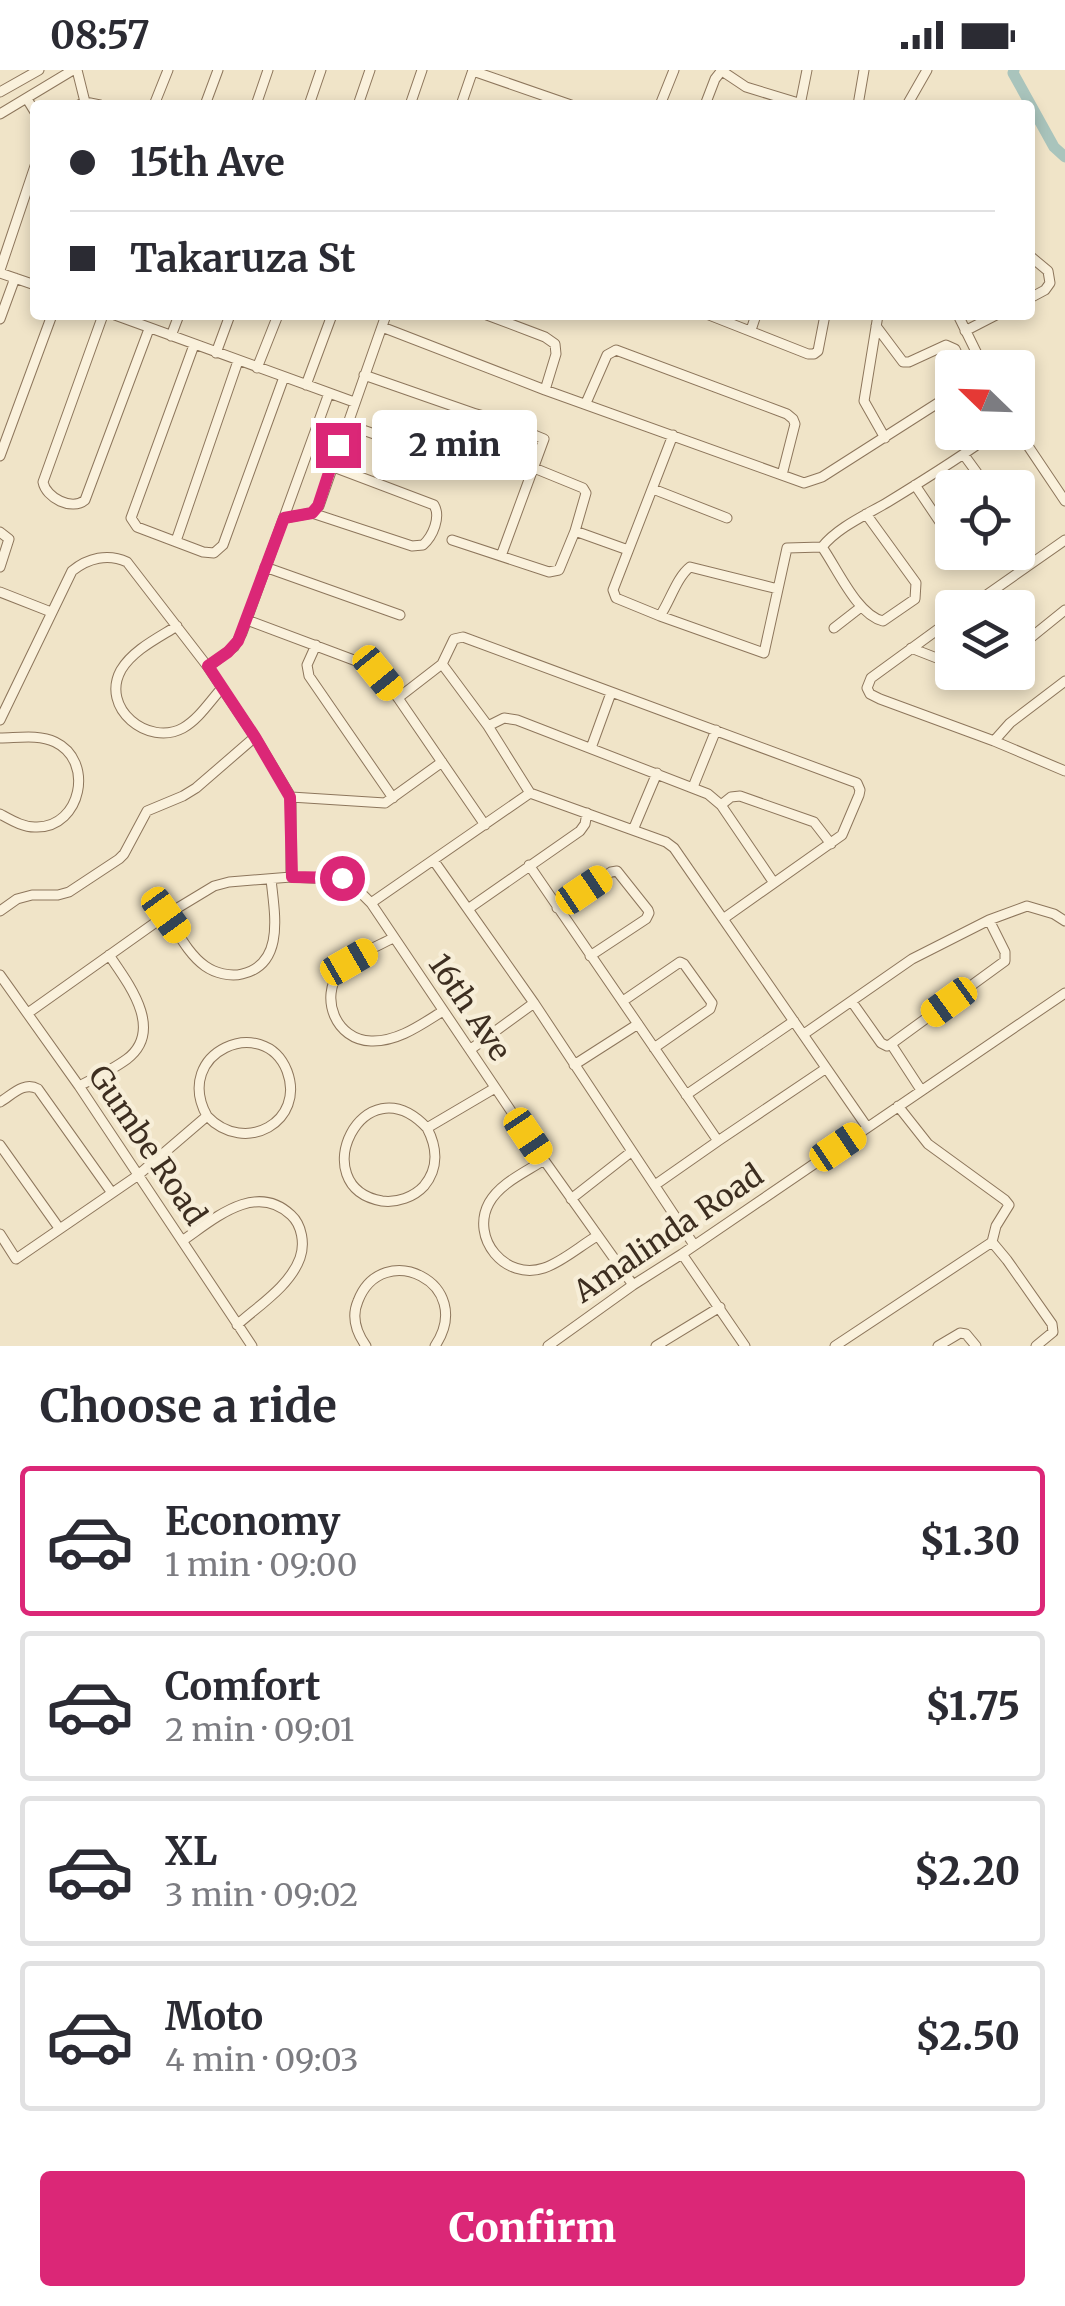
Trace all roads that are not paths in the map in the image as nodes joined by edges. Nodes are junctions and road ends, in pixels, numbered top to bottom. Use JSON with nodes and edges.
{"nodes":[{"id":1,"x":39,"y":70,"type":"edge"},
{"id":2,"x":75,"y":70,"type":"edge"},
{"id":3,"x":168,"y":70,"type":"edge"},
{"id":4,"x":218,"y":70,"type":"edge"},
{"id":5,"x":268,"y":70,"type":"edge"},
{"id":6,"x":321,"y":70,"type":"edge"},
{"id":7,"x":370,"y":70,"type":"edge"},
{"id":8,"x":422,"y":70,"type":"edge"},
{"id":9,"x":674,"y":70,"type":"edge"},
{"id":10,"x":722,"y":70,"type":"edge"},
{"id":11,"x":807,"y":70,"type":"edge"},
{"id":12,"x":864,"y":70,"type":"edge"},
{"id":13,"x":927,"y":70,"type":"edge"},
{"id":14,"x":473,"y":71,"type":"edge"},
{"id":15,"x":0,"y":92,"type":"edge"},
{"id":16,"x":28,"y":99,"type":"junction"},
{"id":17,"x":81,"y":100,"type":"edge"},
{"id":18,"x":156,"y":100,"type":"edge"},
{"id":19,"x":207,"y":100,"type":"edge"},
{"id":20,"x":258,"y":100,"type":"edge"},
{"id":21,"x":311,"y":100,"type":"edge"},
{"id":22,"x":360,"y":100,"type":"edge"},
{"id":23,"x":412,"y":100,"type":"edge"},
{"id":24,"x":463,"y":100,"type":"edge"},
{"id":25,"x":557,"y":100,"type":"edge"},
{"id":26,"x":662,"y":100,"type":"edge"},
{"id":27,"x":707,"y":100,"type":"edge"},
{"id":28,"x":786,"y":100,"type":"edge"},
{"id":29,"x":802,"y":100,"type":"edge"},
{"id":30,"x":859,"y":100,"type":"edge"},
{"id":31,"x":910,"y":100,"type":"edge"},
{"id":32,"x":30,"y":103,"type":"edge"},
{"id":33,"x":0,"y":114,"type":"edge"},
{"id":34,"x":30,"y":181,"type":"edge"},
{"id":35,"x":1035,"y":260,"type":"edge"},
{"id":36,"x":0,"y":271,"type":"edge"},
{"id":37,"x":15,"y":278,"type":"junction"},
{"id":38,"x":30,"y":284,"type":"edge"},
{"id":39,"x":1035,"y":295,"type":"edge"},
{"id":40,"x":0,"y":319,"type":"edge"},
{"id":41,"x":50,"y":320,"type":"edge"},
{"id":42,"x":102,"y":320,"type":"edge"},
{"id":43,"x":132,"y":320,"type":"edge"},
{"id":44,"x":177,"y":320,"type":"edge"},
{"id":45,"x":228,"y":320,"type":"edge"},
{"id":46,"x":276,"y":320,"type":"edge"},
{"id":47,"x":330,"y":320,"type":"edge"},
{"id":48,"x":384,"y":320,"type":"edge"},
{"id":49,"x":500,"y":320,"type":"edge"},
{"id":50,"x":723,"y":320,"type":"edge"},
{"id":51,"x":754,"y":320,"type":"edge"},
{"id":52,"x":825,"y":320,"type":"edge"},
{"id":53,"x":877,"y":320,"type":"edge"},
{"id":54,"x":960,"y":320,"type":"edge"},
{"id":55,"x":987,"y":320,"type":"edge"},
{"id":56,"x":876,"y":326,"type":"junction"},
{"id":57,"x":382,"y":327,"type":"junction"},
{"id":58,"x":149,"y":329,"type":"junction"},
{"id":59,"x":751,"y":330,"type":"junction"},
{"id":60,"x":966,"y":331,"type":"junction"},
{"id":61,"x":171,"y":336,"type":"junction"},
{"id":62,"x":194,"y":346,"type":"junction"},
{"id":63,"x":975,"y":350,"type":"edge"},
{"id":64,"x":935,"y":351,"type":"edge"},
{"id":65,"x":216,"y":353,"type":"junction"},
{"id":66,"x":238,"y":361,"type":"junction"},
{"id":67,"x":257,"y":368,"type":"junction"},
{"id":68,"x":364,"y":375,"type":"junction"},
{"id":69,"x":284,"y":377,"type":"junction"},
{"id":70,"x":306,"y":385,"type":"junction"},
{"id":71,"x":545,"y":390,"type":"junction"},
{"id":72,"x":329,"y":393,"type":"junction"},
{"id":73,"x":354,"y":402,"type":"junction"},
{"id":74,"x":586,"y":403,"type":"junction"},
{"id":75,"x":935,"y":405,"type":"edge"},
{"id":76,"x":473,"y":413,"type":"junction"},
{"id":77,"x":346,"y":424,"type":"junction"},
{"id":78,"x":673,"y":435,"type":"junction"},
{"id":79,"x":885,"y":438,"type":"junction"},
{"id":80,"x":970,"y":450,"type":"edge"},
{"id":81,"x":1031,"y":450,"type":"edge"},
{"id":82,"x":964,"y":454,"type":"junction"},
{"id":83,"x":0,"y":456,"type":"edge"},
{"id":84,"x":331,"y":466,"type":"junction"},
{"id":85,"x":534,"y":468,"type":"junction"},
{"id":86,"x":975,"y":470,"type":"edge"},
{"id":87,"x":782,"y":475,"type":"junction"},
{"id":88,"x":916,"y":485,"type":"junction"},
{"id":89,"x":653,"y":489,"type":"junction"},
{"id":90,"x":1065,"y":502,"type":"edge"},
{"id":91,"x":312,"y":513,"type":"junction"},
{"id":92,"x":866,"y":514,"type":"junction"},
{"id":93,"x":935,"y":514,"type":"edge"},
{"id":94,"x":284,"y":518,"type":"junction"},
{"id":95,"x":728,"y":518,"type":"dead end"},
{"id":96,"x":575,"y":531,"type":"junction"},
{"id":97,"x":0,"y":532,"type":"edge"},
{"id":98,"x":452,"y":540,"type":"dead end"},
{"id":99,"x":1065,"y":540,"type":"edge"},
{"id":100,"x":176,"y":541,"type":"junction"},
{"id":101,"x":822,"y":546,"type":"junction"},
{"id":102,"x":628,"y":550,"type":"junction"},
{"id":103,"x":501,"y":556,"type":"junction"},
{"id":104,"x":0,"y":567,"type":"edge"},
{"id":105,"x":265,"y":567,"type":"junction"},
{"id":106,"x":778,"y":589,"type":"junction"},
{"id":107,"x":994,"y":590,"type":"edge"},
{"id":108,"x":0,"y":592,"type":"edge"},
{"id":109,"x":861,"y":606,"type":"junction"},
{"id":110,"x":1065,"y":610,"type":"edge"},
{"id":111,"x":50,"y":612,"type":"junction"},
{"id":112,"x":400,"y":614,"type":"dead end"},
{"id":113,"x":660,"y":616,"type":"junction"},
{"id":114,"x":246,"y":620,"type":"junction"},
{"id":115,"x":177,"y":626,"type":"junction"},
{"id":116,"x":834,"y":628,"type":"dead end"},
{"id":117,"x":935,"y":630,"type":"edge"},
{"id":118,"x":1035,"y":634,"type":"edge"},
{"id":119,"x":316,"y":645,"type":"junction"},
{"id":120,"x":911,"y":648,"type":"junction"},
{"id":121,"x":935,"y":657,"type":"edge"},
{"id":122,"x":442,"y":664,"type":"junction"},
{"id":123,"x":208,"y":666,"type":"junction"},
{"id":124,"x":1065,"y":681,"type":"edge"},
{"id":125,"x":222,"y":688,"type":"junction"},
{"id":126,"x":610,"y":693,"type":"junction"},
{"id":127,"x":398,"y":698,"type":"junction"},
{"id":128,"x":0,"y":720,"type":"edge"},
{"id":129,"x":488,"y":726,"type":"junction"},
{"id":130,"x":716,"y":730,"type":"junction"},
{"id":131,"x":255,"y":737,"type":"junction"},
{"id":132,"x":0,"y":738,"type":"edge"},
{"id":133,"x":994,"y":742,"type":"junction"},
{"id":134,"x":591,"y":748,"type":"junction"},
{"id":135,"x":442,"y":762,"type":"junction"},
{"id":136,"x":1065,"y":771,"type":"edge"},
{"id":137,"x":657,"y":774,"type":"junction"},
{"id":138,"x":692,"y":788,"type":"junction"},
{"id":139,"x":530,"y":792,"type":"junction"},
{"id":140,"x":290,"y":797,"type":"junction"},
{"id":141,"x":393,"y":798,"type":"junction"},
{"id":142,"x":722,"y":805,"type":"junction"},
{"id":143,"x":587,"y":813,"type":"junction"},
{"id":144,"x":0,"y":814,"type":"edge"},
{"id":145,"x":484,"y":825,"type":"junction"},
{"id":146,"x":633,"y":830,"type":"junction"},
{"id":147,"x":831,"y":844,"type":"junction"},
{"id":148,"x":434,"y":861,"type":"junction"},
{"id":149,"x":529,"y":865,"type":"junction"},
{"id":150,"x":292,"y":877,"type":"junction"},
{"id":151,"x":270,"y":878,"type":"junction"},
{"id":152,"x":774,"y":883,"type":"junction"},
{"id":153,"x":370,"y":903,"type":"junction"},
{"id":154,"x":557,"y":908,"type":"junction"},
{"id":155,"x":468,"y":910,"type":"junction"},
{"id":156,"x":0,"y":911,"type":"edge"},
{"id":157,"x":166,"y":915,"type":"junction"},
{"id":158,"x":723,"y":918,"type":"junction"},
{"id":159,"x":989,"y":920,"type":"junction"},
{"id":160,"x":1065,"y":921,"type":"edge"},
{"id":161,"x":393,"y":938,"type":"junction"},
{"id":162,"x":110,"y":955,"type":"junction"},
{"id":163,"x":590,"y":956,"type":"junction"},
{"id":164,"x":0,"y":975,"type":"edge"},
{"id":165,"x":1065,"y":993,"type":"edge"},
{"id":166,"x":624,"y":1001,"type":"junction"},
{"id":167,"x":852,"y":1002,"type":"junction"},
{"id":168,"x":534,"y":1003,"type":"junction"},
{"id":169,"x":443,"y":1011,"type":"junction"},
{"id":170,"x":28,"y":1013,"type":"junction"},
{"id":171,"x":794,"y":1020,"type":"junction"},
{"id":172,"x":638,"y":1024,"type":"junction"},
{"id":173,"x":804,"y":1034,"type":"junction"},
{"id":174,"x":891,"y":1044,"type":"junction"},
{"id":175,"x":654,"y":1048,"type":"junction"},
{"id":176,"x":471,"y":1049,"type":"junction"},
{"id":177,"x":574,"y":1065,"type":"junction"},
{"id":178,"x":826,"y":1069,"type":"junction"},
{"id":179,"x":79,"y":1086,"type":"junction"},
{"id":180,"x":496,"y":1088,"type":"junction"},
{"id":181,"x":921,"y":1090,"type":"junction"},
{"id":182,"x":686,"y":1094,"type":"junction"},
{"id":183,"x":0,"y":1102,"type":"edge"},
{"id":184,"x":898,"y":1106,"type":"junction"},
{"id":185,"x":207,"y":1116,"type":"junction"},
{"id":186,"x":427,"y":1128,"type":"junction"},
{"id":187,"x":866,"y":1128,"type":"junction"},
{"id":188,"x":718,"y":1141,"type":"junction"},
{"id":189,"x":0,"y":1145,"type":"edge"},
{"id":190,"x":631,"y":1152,"type":"junction"},
{"id":191,"x":544,"y":1160,"type":"junction"},
{"id":192,"x":137,"y":1176,"type":"junction"},
{"id":193,"x":655,"y":1185,"type":"junction"},
{"id":194,"x":112,"y":1193,"type":"junction"},
{"id":195,"x":571,"y":1199,"type":"junction"},
{"id":196,"x":60,"y":1228,"type":"junction"},
{"id":197,"x":0,"y":1234,"type":"edge"},
{"id":198,"x":597,"y":1236,"type":"junction"},
{"id":199,"x":182,"y":1240,"type":"junction"},
{"id":200,"x":992,"y":1242,"type":"junction"},
{"id":201,"x":694,"y":1245,"type":"junction"},
{"id":202,"x":682,"y":1254,"type":"junction"},
{"id":203,"x":633,"y":1286,"type":"junction"},
{"id":204,"x":720,"y":1306,"type":"junction"},
{"id":205,"x":236,"y":1324,"type":"junction"},
{"id":206,"x":363,"y":1345,"type":"edge"},
{"id":207,"x":742,"y":1345,"type":"edge"},
{"id":208,"x":1041,"y":1345,"type":"edge"},
{"id":209,"x":252,"y":1346,"type":"edge"},
{"id":210,"x":436,"y":1346,"type":"edge"},
{"id":211,"x":548,"y":1346,"type":"edge"},
{"id":212,"x":656,"y":1346,"type":"edge"},
{"id":213,"x":835,"y":1346,"type":"edge"},
{"id":214,"x":938,"y":1346,"type":"edge"},
{"id":215,"x":976,"y":1346,"type":"edge"}],
"edges":[{"from":1,"to":15,"type":"street"},
{"from":2,"to":16,"type":"street"},
{"from":2,"to":17,"type":"street"},
{"from":3,"to":18,"type":"street"},
{"from":4,"to":19,"type":"street"},
{"from":5,"to":20,"type":"street"},
{"from":6,"to":21,"type":"street"},
{"from":7,"to":22,"type":"street"},
{"from":8,"to":23,"type":"street"},
{"from":9,"to":26,"type":"street"},
{"from":10,"to":27,"type":"street"},
{"from":10,"to":28,"type":"street"},
{"from":11,"to":29,"type":"street"},
{"from":12,"to":30,"type":"street"},
{"from":13,"to":31,"type":"street"},
{"from":14,"to":24,"type":"street"},
{"from":14,"to":25,"type":"street"},
{"from":16,"to":32,"type":"street"},
{"from":16,"to":33,"type":"street"},
{"from":34,"to":36,"type":"street"},
{"from":35,"to":39,"type":"street"},
{"from":36,"to":37,"type":"street"},
{"from":37,"to":38,"type":"street"},
{"from":37,"to":40,"type":"street"},
{"from":41,"to":83,"type":"street"},
{"from":42,"to":58,"type":"street"},
{"from":43,"to":58,"type":"street"},
{"from":44,"to":61,"type":"street"},
{"from":45,"to":65,"type":"street"},
{"from":46,"to":67,"type":"street"},
{"from":47,"to":70,"type":"street"},
{"from":48,"to":57,"type":"street"},
{"from":49,"to":71,"type":"street"},
{"from":50,"to":59,"type":"street"},
{"from":51,"to":59,"type":"street"},
{"from":52,"to":59,"type":"street"},
{"from":53,"to":56,"type":"street"},
{"from":54,"to":60,"type":"street"},
{"from":55,"to":60,"type":"street"},
{"from":56,"to":64,"type":"street"},
{"from":56,"to":79,"type":"street"},
{"from":57,"to":68,"type":"street"},
{"from":57,"to":71,"type":"street"},
{"from":58,"to":61,"type":"street"},
{"from":60,"to":63,"type":"street"},
{"from":61,"to":62,"type":"street"},
{"from":62,"to":65,"type":"street"},
{"from":62,"to":100,"type":"street"},
{"from":65,"to":66,"type":"street"},
{"from":66,"to":67,"type":"street"},
{"from":66,"to":100,"type":"street"},
{"from":67,"to":69,"type":"street"},
{"from":68,"to":73,"type":"street"},
{"from":68,"to":76,"type":"street"},
{"from":69,"to":70,"type":"street"},
{"from":69,"to":100,"type":"street"},
{"from":70,"to":72,"type":"street"},
{"from":71,"to":74,"type":"street"},
{"from":72,"to":73,"type":"street"},
{"from":72,"to":94,"type":"street"},
{"from":73,"to":77,"type":"street"},
{"from":74,"to":78,"type":"street"},
{"from":74,"to":87,"type":"street"},
{"from":75,"to":79,"type":"street"},
{"from":76,"to":77,"type":"street"},
{"from":76,"to":85,"type":"street"},
{"from":77,"to":84,"type":"street"},
{"from":78,"to":87,"type":"street"},
{"from":78,"to":89,"type":"street"},
{"from":79,"to":87,"type":"street"},
{"from":80,"to":82,"type":"street"},
{"from":81,"to":90,"type":"street"},
{"from":82,"to":86,"type":"street"},
{"from":82,"to":88,"type":"street"},
{"from":84,"to":91,"type":"street"},
{"from":84,"to":91,"type":"street"},
{"from":85,"to":96,"type":"street"},
{"from":85,"to":103,"type":"street"},
{"from":88,"to":92,"type":"street"},
{"from":88,"to":93,"type":"street"},
{"from":89,"to":95,"type":"street"},
{"from":89,"to":102,"type":"street"},
{"from":91,"to":94,"type":"street"},
{"from":92,"to":101,"type":"street"},
{"from":92,"to":109,"type":"street"},
{"from":94,"to":105,"type":"street"},
{"from":96,"to":102,"type":"street"},
{"from":96,"to":103,"type":"street"},
{"from":97,"to":104,"type":"street"},
{"from":98,"to":103,"type":"street"},
{"from":99,"to":107,"type":"street"},
{"from":101,"to":106,"type":"street"},
{"from":101,"to":109,"type":"street"},
{"from":102,"to":113,"type":"street"},
{"from":105,"to":112,"type":"street"},
{"from":105,"to":114,"type":"street"},
{"from":106,"to":113,"type":"street"},
{"from":106,"to":113,"type":"street"},
{"from":108,"to":111,"type":"street"},
{"from":109,"to":116,"type":"street"},
{"from":110,"to":118,"type":"street"},
{"from":111,"to":115,"type":"street"},
{"from":111,"to":128,"type":"street"},
{"from":114,"to":119,"type":"street"},
{"from":114,"to":123,"type":"street"},
{"from":115,"to":123,"type":"street"},
{"from":115,"to":125,"type":"street"},
{"from":117,"to":120,"type":"street"},
{"from":119,"to":127,"type":"street"},
{"from":119,"to":141,"type":"street"},
{"from":120,"to":121,"type":"street"},
{"from":120,"to":133,"type":"street"},
{"from":122,"to":126,"type":"street"},
{"from":122,"to":127,"type":"street"},
{"from":122,"to":129,"type":"street"},
{"from":123,"to":125,"type":"street"},
{"from":124,"to":133,"type":"street"},
{"from":125,"to":131,"type":"street"},
{"from":126,"to":130,"type":"street"},
{"from":126,"to":134,"type":"street"},
{"from":127,"to":135,"type":"street"},
{"from":129,"to":134,"type":"street"},
{"from":129,"to":139,"type":"street"},
{"from":130,"to":138,"type":"street"},
{"from":130,"to":147,"type":"street"},
{"from":131,"to":140,"type":"street"},
{"from":131,"to":156,"type":"street"},
{"from":132,"to":144,"type":"street"},
{"from":133,"to":136,"type":"street"},
{"from":134,"to":137,"type":"street"},
{"from":135,"to":141,"type":"street"},
{"from":135,"to":145,"type":"street"},
{"from":137,"to":138,"type":"street"},
{"from":137,"to":146,"type":"street"},
{"from":138,"to":142,"type":"street"},
{"from":139,"to":143,"type":"street"},
{"from":139,"to":145,"type":"street"},
{"from":140,"to":141,"type":"street"},
{"from":140,"to":150,"type":"street"},
{"from":142,"to":147,"type":"street"},
{"from":142,"to":152,"type":"street"},
{"from":143,"to":146,"type":"street"},
{"from":143,"to":149,"type":"street"},
{"from":145,"to":148,"type":"street"},
{"from":146,"to":158,"type":"street"},
{"from":147,"to":152,"type":"street"},
{"from":148,"to":153,"type":"street"},
{"from":148,"to":155,"type":"street"},
{"from":149,"to":154,"type":"street"},
{"from":149,"to":155,"type":"street"},
{"from":150,"to":151,"type":"street"},
{"from":150,"to":153,"type":"street"},
{"from":151,"to":157,"type":"street"},
{"from":151,"to":157,"type":"street"},
{"from":152,"to":158,"type":"street"},
{"from":153,"to":161,"type":"street","name":"16th Ave"},
{"from":154,"to":163,"type":"street"},
{"from":154,"to":163,"type":"street"},
{"from":155,"to":168,"type":"street"},
{"from":157,"to":162,"type":"street"},
{"from":158,"to":171,"type":"street"},
{"from":159,"to":160,"type":"street"},
{"from":159,"to":167,"type":"street"},
{"from":159,"to":174,"type":"street"},
{"from":161,"to":169,"type":"street","name":"16th Ave"},
{"from":161,"to":169,"type":"street"},
{"from":162,"to":170,"type":"street"},
{"from":162,"to":179,"type":"street"},
{"from":163,"to":166,"type":"street"},
{"from":164,"to":170,"type":"street","name":"Gumbe Road"},
{"from":165,"to":181,"type":"street","name":"Amalinda Road"},
{"from":166,"to":172,"type":"street"},
{"from":166,"to":175,"type":"street"},
{"from":167,"to":173,"type":"street"},
{"from":167,"to":174,"type":"street"},
{"from":168,"to":176,"type":"street"},
{"from":168,"to":177,"type":"street"},
{"from":169,"to":176,"type":"street","name":"16th Ave"},
{"from":170,"to":179,"type":"street","name":"Gumbe Road"},
{"from":171,"to":173,"type":"street"},
{"from":171,"to":182,"type":"street"},
{"from":172,"to":175,"type":"street"},
{"from":172,"to":177,"type":"street"},
{"from":173,"to":178,"type":"street"},
{"from":174,"to":181,"type":"street"},
{"from":175,"to":182,"type":"street"},
{"from":176,"to":180,"type":"street","name":"16th Ave"},
{"from":177,"to":190,"type":"street"},
{"from":178,"to":187,"type":"street"},
{"from":178,"to":188,"type":"street"},
{"from":179,"to":192,"type":"street","name":"Gumbe Road"},
{"from":180,"to":186,"type":"street"},
{"from":180,"to":191,"type":"street","name":"16th Ave"},
{"from":181,"to":184,"type":"street","name":"Amalinda Road"},
{"from":182,"to":188,"type":"street"},
{"from":183,"to":194,"type":"street"},
{"from":184,"to":187,"type":"street","name":"Amalinda Road"},
{"from":184,"to":200,"type":"street"},
{"from":185,"to":185,"type":"street"},
{"from":185,"to":192,"type":"street"},
{"from":186,"to":186,"type":"street"},
{"from":187,"to":201,"type":"street","name":"Amalinda Road"},
{"from":188,"to":193,"type":"street"},
{"from":189,"to":196,"type":"street"},
{"from":190,"to":193,"type":"street"},
{"from":190,"to":195,"type":"street"},
{"from":191,"to":195,"type":"street","name":"16th Ave"},
{"from":191,"to":198,"type":"street"},
{"from":192,"to":194,"type":"street"},
{"from":192,"to":199,"type":"street","name":"Gumbe Road"},
{"from":193,"to":201,"type":"street"},
{"from":194,"to":196,"type":"street"},
{"from":195,"to":198,"type":"street","name":"16th Ave"},
{"from":196,"to":197,"type":"street"},
{"from":198,"to":203,"type":"street","name":"16th Ave"},
{"from":199,"to":205,"type":"street","name":"Gumbe Road"},
{"from":199,"to":205,"type":"street"},
{"from":200,"to":208,"type":"street"},
{"from":200,"to":213,"type":"street"},
{"from":201,"to":202,"type":"street","name":"Amalinda Road"},
{"from":202,"to":203,"type":"street","name":"Amalinda Road"},
{"from":202,"to":204,"type":"street"},
{"from":203,"to":211,"type":"street","name":"Amalinda Road"},
{"from":204,"to":207,"type":"street"},
{"from":204,"to":212,"type":"street"},
{"from":205,"to":209,"type":"street","name":"Gumbe Road"},
{"from":206,"to":210,"type":"street"},
{"from":214,"to":215,"type":"street"}]}
